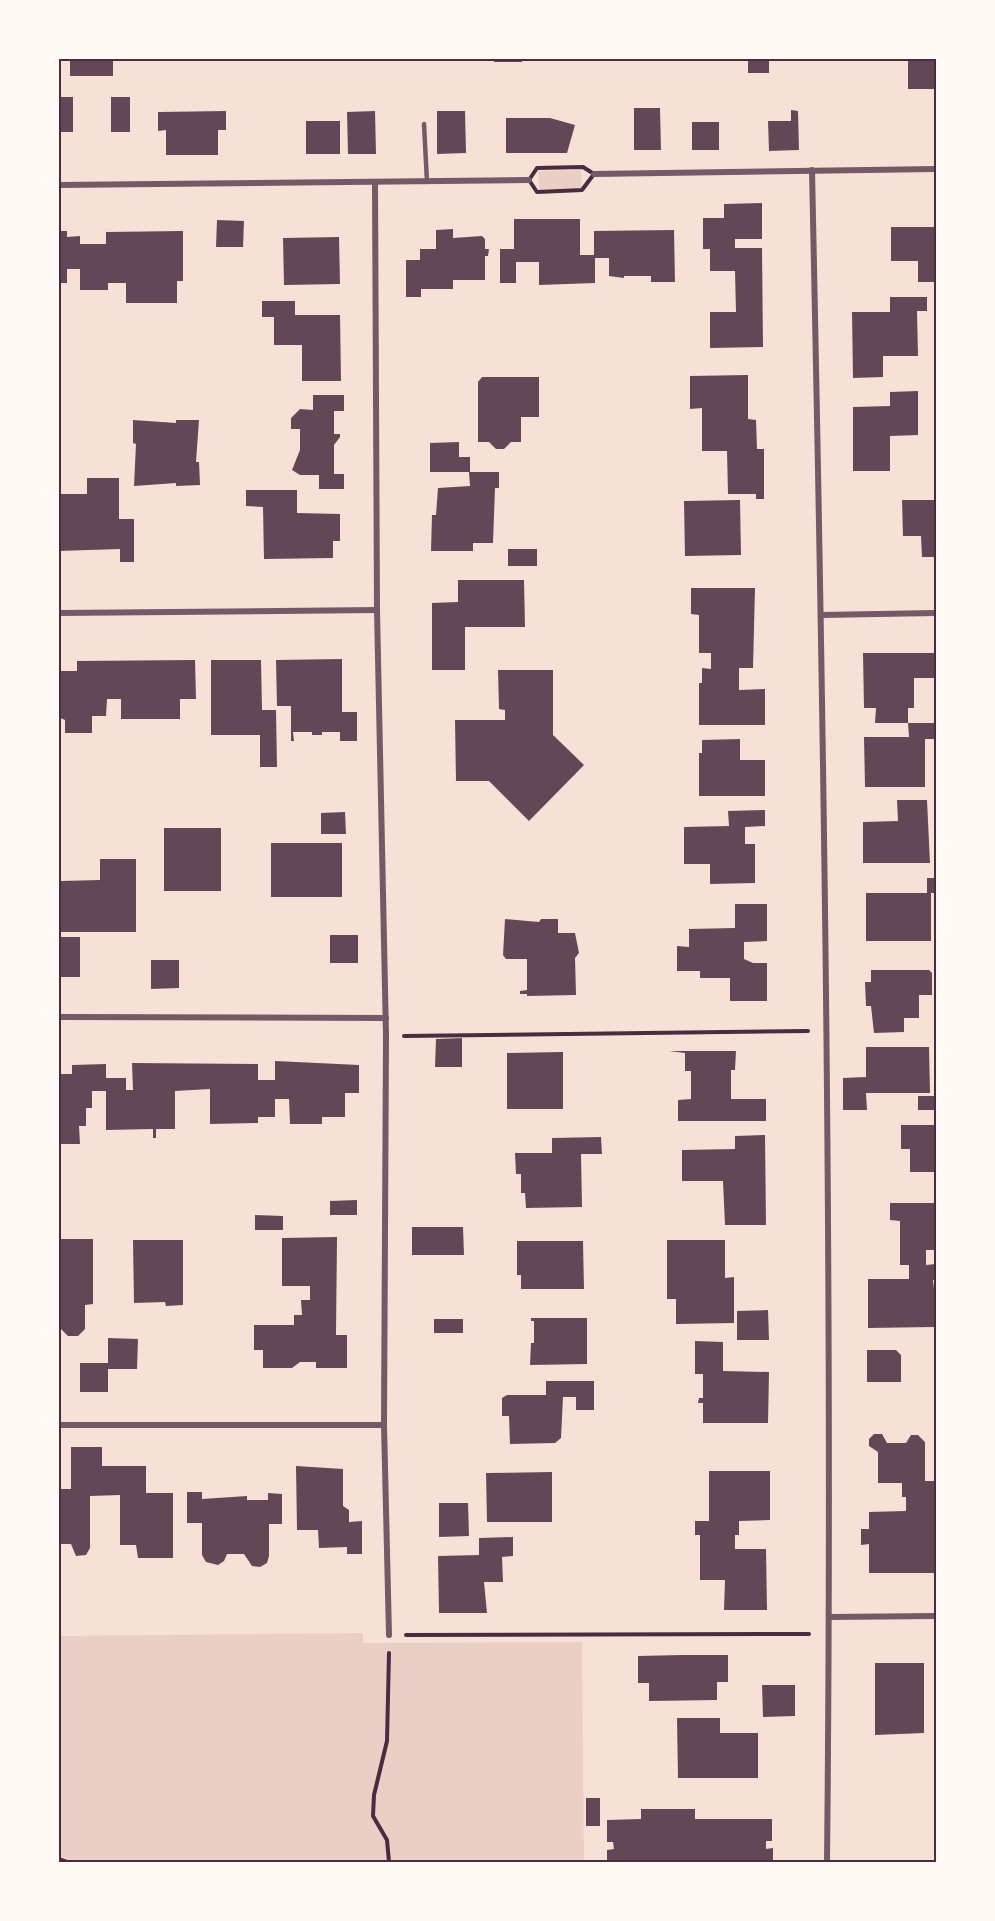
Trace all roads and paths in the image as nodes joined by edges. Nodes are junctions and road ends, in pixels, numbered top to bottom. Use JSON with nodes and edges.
{"nodes":[{"id":1,"x":424,"y":124,"type":"dead end"},
{"id":2,"x":936,"y":169,"type":"edge"},
{"id":3,"x":813,"y":170,"type":"junction"},
{"id":4,"x":594,"y":174,"type":"junction"},
{"id":5,"x":528,"y":180,"type":"junction"},
{"id":6,"x":427,"y":182,"type":"junction"},
{"id":7,"x":375,"y":183,"type":"junction"},
{"id":8,"x":58,"y":185,"type":"edge"},
{"id":9,"x":377,"y":610,"type":"junction"},
{"id":10,"x":936,"y":613,"type":"edge"},
{"id":11,"x":58,"y":614,"type":"edge"},
{"id":12,"x":821,"y":615,"type":"junction"},
{"id":13,"x":58,"y":1017,"type":"edge"},
{"id":14,"x":386,"y":1018,"type":"junction"},
{"id":15,"x":825,"y":1030,"type":"junction"},
{"id":16,"x":386,"y":1036,"type":"junction"},
{"id":17,"x":58,"y":1425,"type":"edge"},
{"id":18,"x":384,"y":1425,"type":"junction"},
{"id":19,"x":936,"y":1616,"type":"edge"},
{"id":20,"x":829,"y":1617,"type":"junction"},
{"id":21,"x":829,"y":1634,"type":"junction"},
{"id":22,"x":388,"y":1635,"type":"junction"},
{"id":23,"x":58,"y":1859,"type":"edge"},
{"id":24,"x":66,"y":1863,"type":"edge"},
{"id":25,"x":389,"y":1863,"type":"edge"},
{"id":26,"x":826,"y":1863,"type":"edge"}],
"edges":[{"from":1,"to":6,"type":"lane"},
{"from":2,"to":3,"type":"street"},
{"from":3,"to":4,"type":"street"},
{"from":3,"to":12,"type":"street"},
{"from":4,"to":5,"type":"path"},
{"from":4,"to":5,"type":"path"},
{"from":5,"to":6,"type":"street"},
{"from":6,"to":7,"type":"street"},
{"from":7,"to":8,"type":"street"},
{"from":7,"to":9,"type":"street"},
{"from":9,"to":11,"type":"street"},
{"from":9,"to":14,"type":"street"},
{"from":10,"to":12,"type":"street"},
{"from":12,"to":15,"type":"street"},
{"from":13,"to":14,"type":"street"},
{"from":14,"to":16,"type":"street"},
{"from":15,"to":16,"type":"path"},
{"from":15,"to":20,"type":"street"},
{"from":16,"to":18,"type":"street"},
{"from":17,"to":18,"type":"street"},
{"from":18,"to":22,"type":"street"},
{"from":19,"to":20,"type":"street"},
{"from":20,"to":21,"type":"street"},
{"from":21,"to":22,"type":"path"},
{"from":21,"to":26,"type":"street"},
{"from":22,"to":25,"type":"path"},
{"from":23,"to":24,"type":"path"}]}
